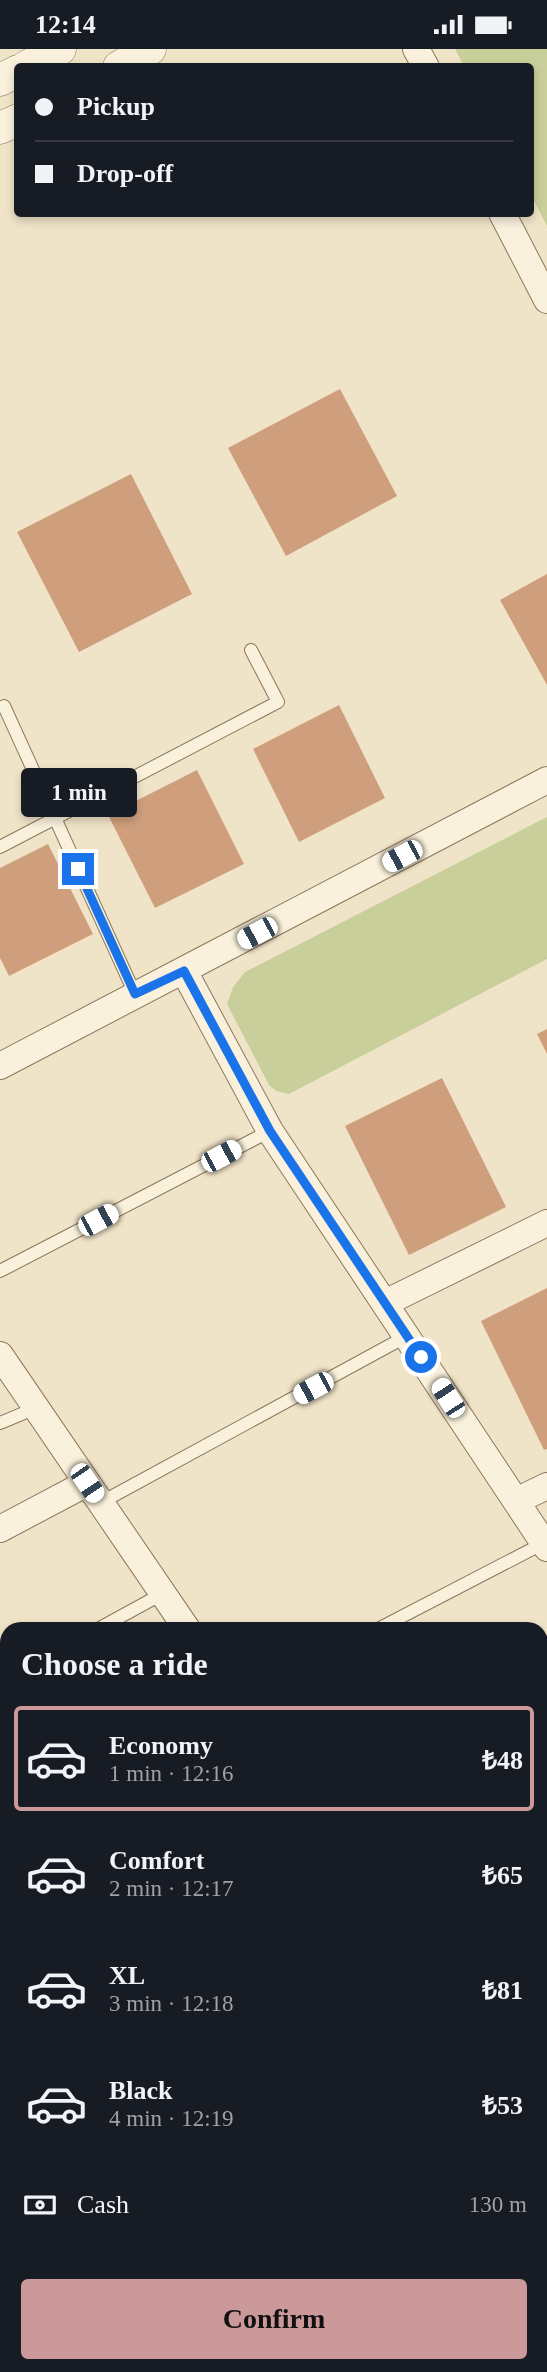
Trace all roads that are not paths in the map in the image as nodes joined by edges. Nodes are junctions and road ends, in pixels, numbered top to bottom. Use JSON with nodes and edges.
{"nodes":[{"id":1,"x":60,"y":49,"type":"edge"},
{"id":2,"x":150,"y":49,"type":"edge"},
{"id":3,"x":34,"y":63,"type":"edge"},
{"id":4,"x":126,"y":63,"type":"edge"},
{"id":5,"x":504,"y":217,"type":"edge"},
{"id":6,"x":547,"y":300,"type":"edge"},
{"id":7,"x":251,"y":650,"type":"dead end"},
{"id":8,"x":4,"y":706,"type":"dead end"},
{"id":9,"x":547,"y":780,"type":"edge"},
{"id":10,"x":55,"y":819,"type":"junction"},
{"id":11,"x":0,"y":847,"type":"edge"},
{"id":12,"x":184,"y":971,"type":"junction"},
{"id":13,"x":135,"y":994,"type":"junction"},
{"id":14,"x":0,"y":1066,"type":"edge"},
{"id":15,"x":270,"y":1131,"type":"junction"},
{"id":16,"x":547,"y":1223,"type":"edge"},
{"id":17,"x":0,"y":1271,"type":"edge"},
{"id":18,"x":385,"y":1303,"type":"junction"},
{"id":19,"x":407,"y":1336,"type":"junction"},
{"id":20,"x":0,"y":1355,"type":"edge"},
{"id":21,"x":36,"y":1408,"type":"junction"},
{"id":22,"x":0,"y":1423,"type":"edge"},
{"id":23,"x":547,"y":1486,"type":"edge"},
{"id":24,"x":94,"y":1493,"type":"junction"},
{"id":25,"x":516,"y":1501,"type":"junction"},
{"id":26,"x":0,"y":1529,"type":"edge"},
{"id":27,"x":545,"y":1546,"type":"edge"},
{"id":28,"x":162,"y":1594,"type":"junction"},
{"id":29,"x":111,"y":1622,"type":"edge"},
{"id":30,"x":182,"y":1622,"type":"edge"},
{"id":31,"x":393,"y":1622,"type":"edge"}],
"edges":[{"from":1,"to":3,"type":"street"},
{"from":2,"to":4,"type":"street"},
{"from":5,"to":6,"type":"street"},
{"from":7,"to":10,"type":"lane"},
{"from":8,"to":10,"type":"lane"},
{"from":9,"to":12,"type":"street"},
{"from":10,"to":11,"type":"lane"},
{"from":10,"to":13,"type":"lane"},
{"from":12,"to":13,"type":"street"},
{"from":12,"to":15,"type":"street"},
{"from":13,"to":14,"type":"street"},
{"from":15,"to":17,"type":"lane"},
{"from":15,"to":18,"type":"street"},
{"from":16,"to":18,"type":"street"},
{"from":18,"to":19,"type":"street"},
{"from":19,"to":24,"type":"lane"},
{"from":19,"to":25,"type":"street"},
{"from":20,"to":21,"type":"street"},
{"from":21,"to":22,"type":"lane"},
{"from":21,"to":24,"type":"street"},
{"from":23,"to":25,"type":"street"},
{"from":24,"to":26,"type":"street"},
{"from":24,"to":28,"type":"street"},
{"from":25,"to":27,"type":"street"},
{"from":27,"to":31,"type":"lane"},
{"from":28,"to":29,"type":"lane"},
{"from":28,"to":30,"type":"street"}]}
